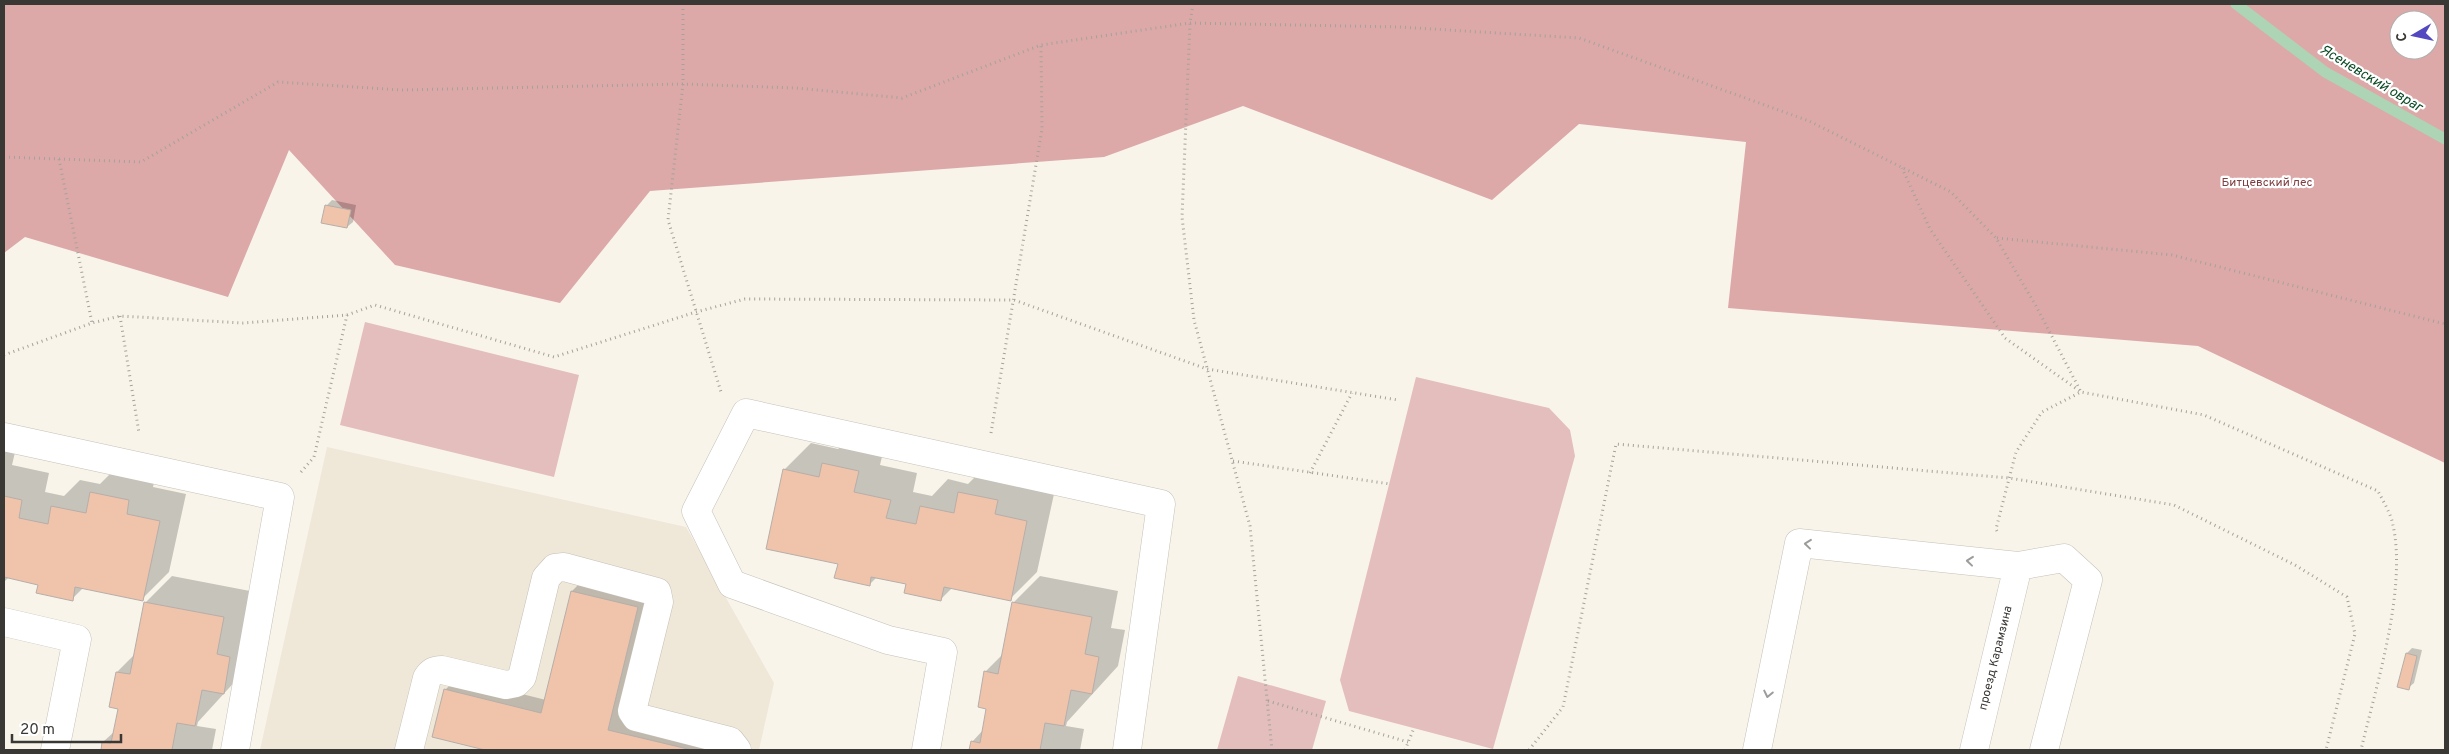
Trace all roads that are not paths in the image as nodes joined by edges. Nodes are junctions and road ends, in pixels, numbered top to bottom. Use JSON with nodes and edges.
{"nodes":[{"id":1,"x":4,"y":437,"type":"edge"},
{"id":2,"x":2018,"y":566,"type":"junction"},
{"id":3,"x":4,"y":622,"type":"edge"},
{"id":4,"x":55,"y":750,"type":"edge"},
{"id":5,"x":235,"y":750,"type":"edge"},
{"id":6,"x":409,"y":750,"type":"edge"},
{"id":7,"x":737,"y":750,"type":"edge"},
{"id":8,"x":926,"y":750,"type":"edge"},
{"id":9,"x":1127,"y":750,"type":"edge"},
{"id":10,"x":1757,"y":750,"type":"edge"},
{"id":11,"x":1974,"y":750,"type":"edge"},
{"id":12,"x":2044,"y":750,"type":"edge"}],
"edges":[{"from":1,"to":5,"type":"street"},
{"from":2,"to":10,"type":"street","one_way":true},
{"from":2,"to":11,"type":"street","name":"проезд Карамзина"},
{"from":2,"to":12,"type":"street"},
{"from":3,"to":4,"type":"street"},
{"from":6,"to":7,"type":"street"},
{"from":8,"to":9,"type":"street"}]}
